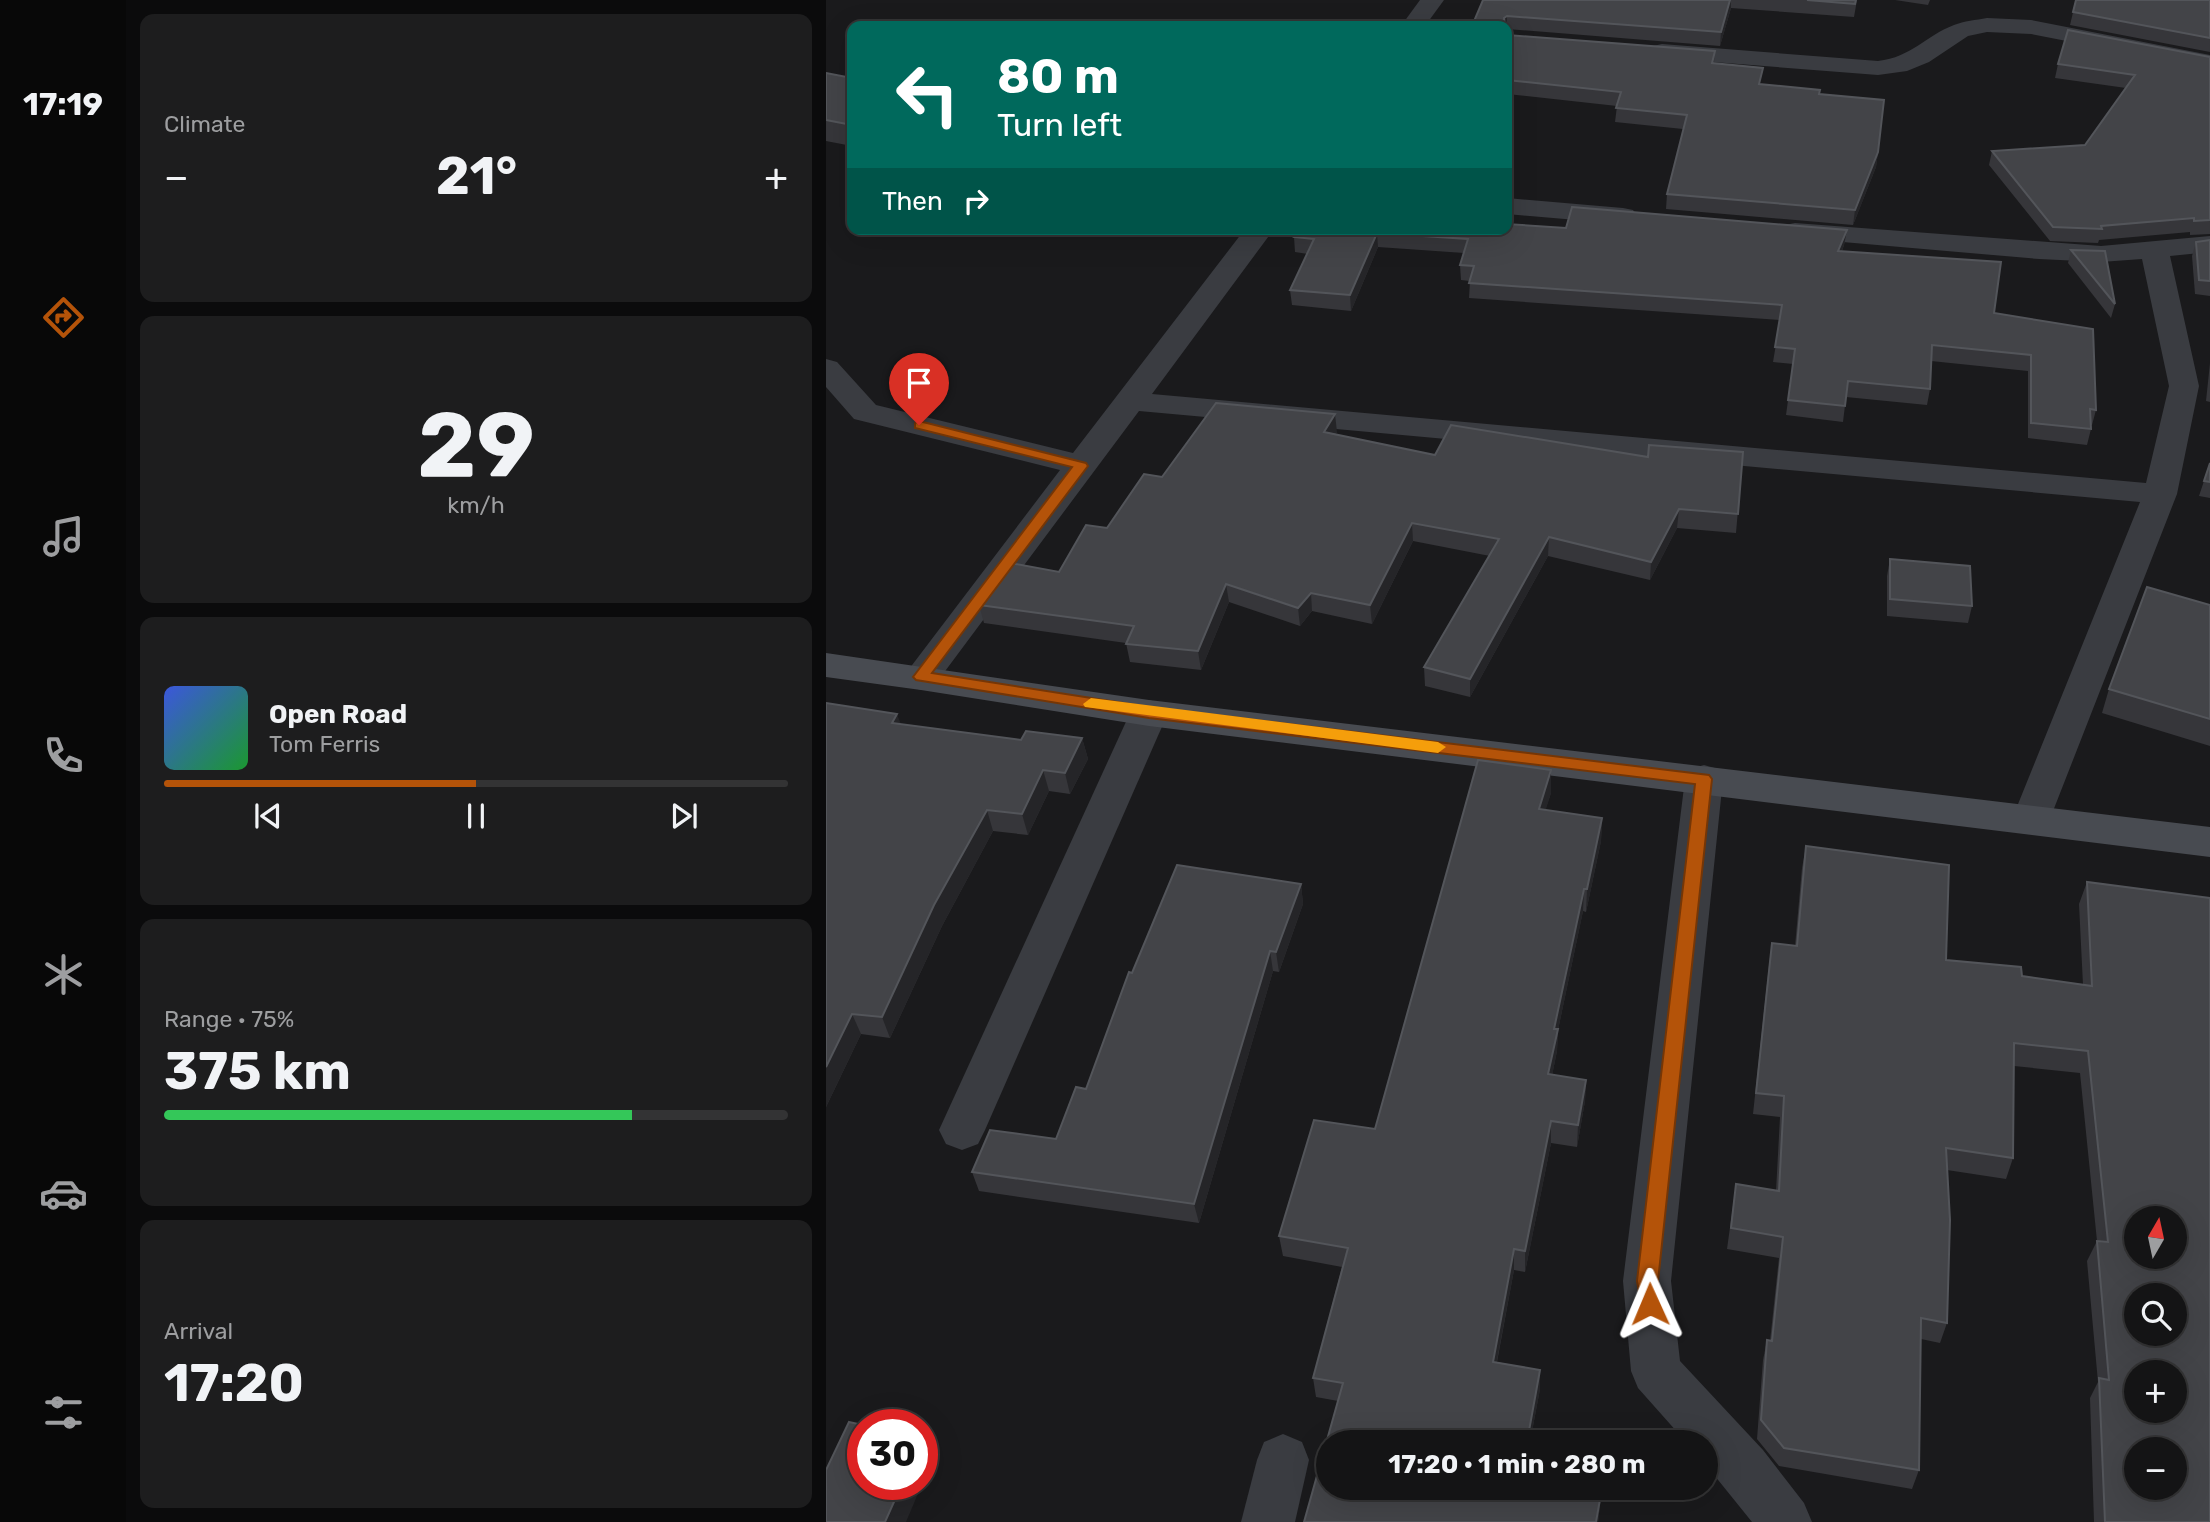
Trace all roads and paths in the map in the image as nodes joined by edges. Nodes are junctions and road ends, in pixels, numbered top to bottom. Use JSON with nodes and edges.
{"nodes":[{"id":1,"x":1432,"y":0,"type":"edge"},
{"id":2,"x":1417,"y":21,"type":"edge"},
{"id":3,"x":1644,"y":50,"type":"edge"},
{"id":4,"x":2210,"y":62,"type":"edge"},
{"id":5,"x":1512,"y":206,"type":"edge"},
{"id":6,"x":1643,"y":218,"type":"edge"},
{"id":7,"x":1766,"y":228,"type":"edge"},
{"id":8,"x":1255,"y":235,"type":"edge"},
{"id":9,"x":2210,"y":244,"type":"edge"},
{"id":10,"x":2155,"y":251,"type":"junction"},
{"id":11,"x":826,"y":368,"type":"edge"},
{"id":12,"x":1130,"y":401,"type":"junction"},
{"id":13,"x":1081,"y":466,"type":"junction"},
{"id":14,"x":2160,"y":494,"type":"junction"},
{"id":15,"x":826,"y":665,"type":"edge"},
{"id":16,"x":921,"y":677,"type":"junction"},
{"id":17,"x":1149,"y":713,"type":"junction"},
{"id":18,"x":1704,"y":779,"type":"junction"},
{"id":19,"x":2032,"y":819,"type":"junction"},
{"id":20,"x":2210,"y":842,"type":"edge"},
{"id":21,"x":962,"y":1130,"type":"dead end"},
{"id":22,"x":1283,"y":1460,"type":"dead end"},
{"id":23,"x":1268,"y":1522,"type":"edge"},
{"id":24,"x":1784,"y":1522,"type":"edge"}],
"edges":[{"from":1,"to":2,"type":"street"},
{"from":3,"to":4,"type":"street"},
{"from":5,"to":6,"type":"street"},
{"from":7,"to":10,"type":"street"},
{"from":8,"to":12,"type":"street"},
{"from":9,"to":10,"type":"street"},
{"from":10,"to":14,"type":"street"},
{"from":11,"to":13,"type":"street"},
{"from":12,"to":13,"type":"street"},
{"from":12,"to":14,"type":"street"},
{"from":13,"to":16,"type":"street"},
{"from":14,"to":19,"type":"street"},
{"from":15,"to":16,"type":"street"},
{"from":16,"to":17,"type":"street"},
{"from":17,"to":18,"type":"street"},
{"from":17,"to":21,"type":"street"},
{"from":18,"to":19,"type":"street"},
{"from":18,"to":24,"type":"street"},
{"from":19,"to":20,"type":"street"},
{"from":22,"to":23,"type":"street"}]}
